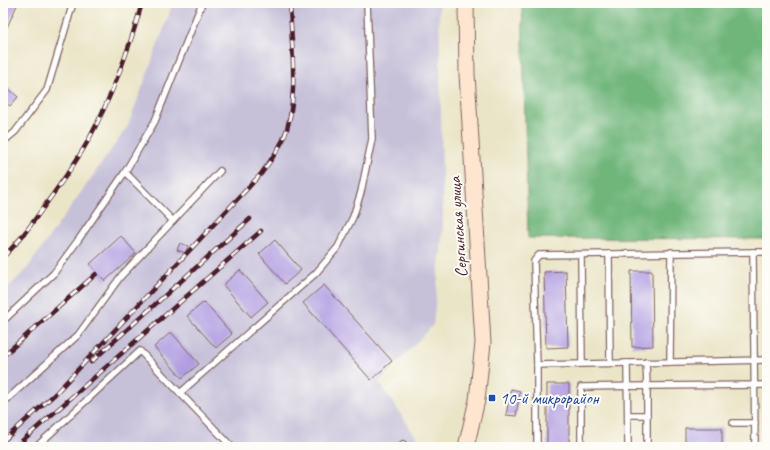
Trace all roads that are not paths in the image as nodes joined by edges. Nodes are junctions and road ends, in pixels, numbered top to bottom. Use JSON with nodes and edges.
{"nodes":[{"id":1,"x":73,"y":3,"type":"edge"},
{"id":2,"x":202,"y":3,"type":"edge"},
{"id":3,"x":367,"y":3,"type":"edge"},
{"id":4,"x":466,"y":3,"type":"edge"},
{"id":5,"x":3,"y":142,"type":"edge"},
{"id":6,"x":220,"y":171,"type":"dead end"},
{"id":7,"x":125,"y":172,"type":"junction"},
{"id":8,"x":173,"y":221,"type":"junction"},
{"id":9,"x":671,"y":252,"type":"junction"},
{"id":10,"x":752,"y":252,"type":"junction"},
{"id":11,"x":767,"y":252,"type":"edge"},
{"id":12,"x":609,"y":254,"type":"junction"},
{"id":13,"x":581,"y":255,"type":"junction"},
{"id":14,"x":3,"y":321,"type":"edge"},
{"id":15,"x":754,"y":360,"type":"junction"},
{"id":16,"x":767,"y":360,"type":"edge"},
{"id":17,"x":646,"y":362,"type":"junction"},
{"id":18,"x":670,"y":362,"type":"junction"},
{"id":19,"x":582,"y":363,"type":"junction"},
{"id":20,"x":610,"y":363,"type":"junction"},
{"id":21,"x":627,"y":363,"type":"junction"},
{"id":22,"x":537,"y":365,"type":"junction"},
{"id":23,"x":755,"y":385,"type":"junction"},
{"id":24,"x":767,"y":385,"type":"edge"},
{"id":25,"x":627,"y":386,"type":"junction"},
{"id":26,"x":647,"y":386,"type":"junction"},
{"id":27,"x":180,"y":393,"type":"junction"},
{"id":28,"x":3,"y":403,"type":"edge"},
{"id":29,"x":628,"y":414,"type":"junction"},
{"id":30,"x":647,"y":415,"type":"junction"},
{"id":31,"x":733,"y":423,"type":"dead end"},
{"id":32,"x":755,"y":423,"type":"junction"},
{"id":33,"x":36,"y":447,"type":"edge"},
{"id":34,"x":232,"y":447,"type":"edge"},
{"id":35,"x":399,"y":447,"type":"edge"},
{"id":36,"x":405,"y":447,"type":"edge"},
{"id":37,"x":466,"y":447,"type":"edge"},
{"id":38,"x":537,"y":447,"type":"edge"},
{"id":39,"x":581,"y":447,"type":"edge"},
{"id":40,"x":628,"y":447,"type":"edge"},
{"id":41,"x":647,"y":447,"type":"edge"},
{"id":42,"x":755,"y":447,"type":"edge"}],
"edges":[{"from":1,"to":5,"type":"lane"},
{"from":2,"to":7,"type":"lane"},
{"from":3,"to":27,"type":"lane"},
{"from":4,"to":37,"type":"main road","name":"Сергинская улица"},
{"from":6,"to":8,"type":"lane"},
{"from":7,"to":8,"type":"lane"},
{"from":7,"to":14,"type":"lane"},
{"from":8,"to":28,"type":"lane"},
{"from":9,"to":10,"type":"lane"},
{"from":9,"to":12,"type":"lane"},
{"from":9,"to":18,"type":"lane"},
{"from":10,"to":11,"type":"lane"},
{"from":10,"to":15,"type":"lane"},
{"from":12,"to":13,"type":"lane"},
{"from":12,"to":20,"type":"lane"},
{"from":13,"to":19,"type":"lane"},
{"from":13,"to":22,"type":"lane"},
{"from":15,"to":16,"type":"lane"},
{"from":15,"to":18,"type":"lane"},
{"from":15,"to":23,"type":"lane"},
{"from":17,"to":18,"type":"lane"},
{"from":17,"to":21,"type":"lane"},
{"from":17,"to":26,"type":"lane"},
{"from":19,"to":20,"type":"lane"},
{"from":19,"to":22,"type":"lane"},
{"from":20,"to":21,"type":"lane"},
{"from":21,"to":25,"type":"lane"},
{"from":22,"to":38,"type":"lane"},
{"from":23,"to":24,"type":"lane"},
{"from":23,"to":26,"type":"lane"},
{"from":23,"to":32,"type":"lane"},
{"from":25,"to":26,"type":"lane"},
{"from":25,"to":29,"type":"lane"},
{"from":25,"to":39,"type":"lane"},
{"from":26,"to":30,"type":"lane"},
{"from":27,"to":33,"type":"lane"},
{"from":27,"to":34,"type":"lane"},
{"from":29,"to":30,"type":"lane"},
{"from":29,"to":40,"type":"lane"},
{"from":30,"to":41,"type":"lane"},
{"from":31,"to":32,"type":"lane"},
{"from":32,"to":42,"type":"lane"},
{"from":35,"to":36,"type":"lane"}]}
